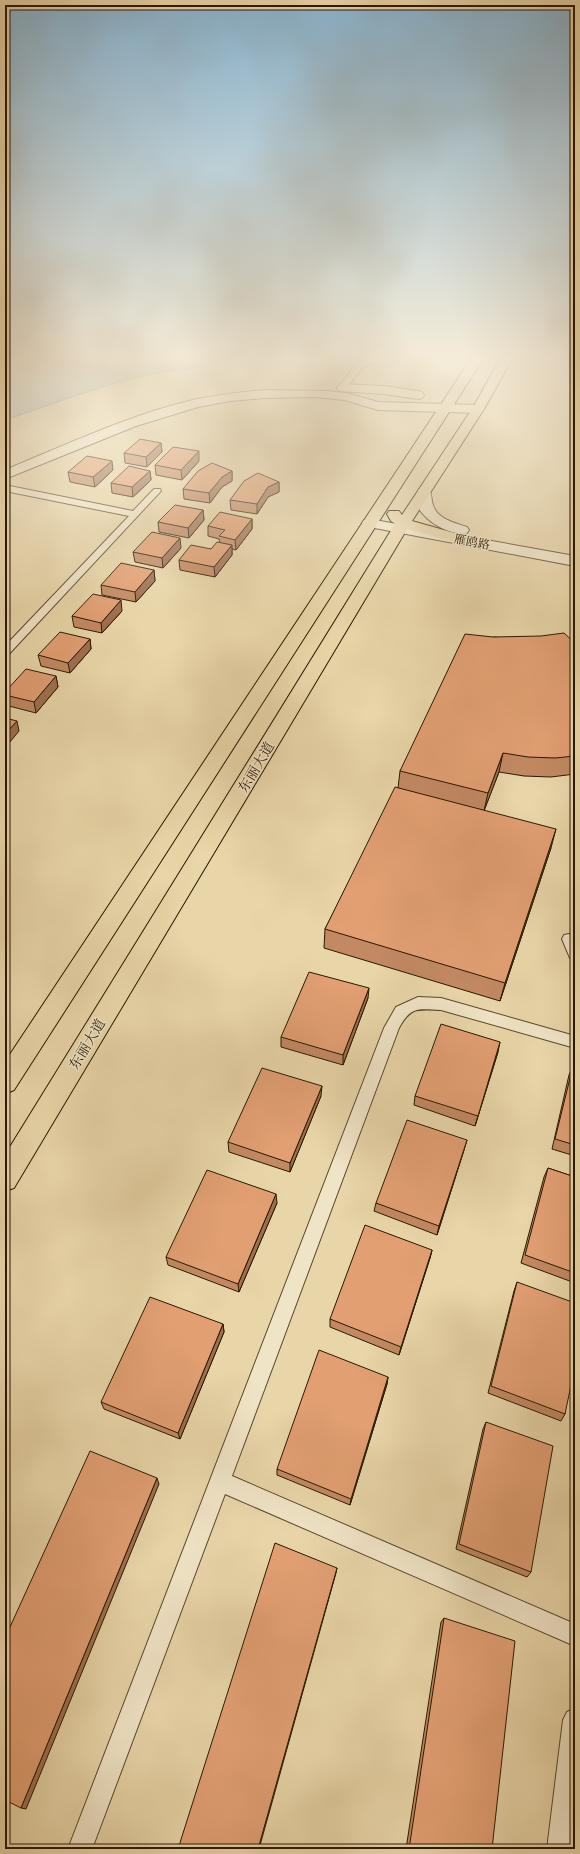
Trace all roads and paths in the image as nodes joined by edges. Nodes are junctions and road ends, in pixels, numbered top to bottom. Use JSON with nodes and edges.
{"nodes":[{"id":1,"x":55,"y":443,"type":"edge"},
{"id":2,"x":85,"y":443,"type":"edge"},
{"id":3,"x":422,"y":443,"type":"edge"},
{"id":4,"x":456,"y":443,"type":"edge"},
{"id":5,"x":5,"y":462,"type":"edge"},
{"id":6,"x":5,"y":475,"type":"edge"},
{"id":7,"x":393,"y":487,"type":"junction"},
{"id":8,"x":5,"y":488,"type":"edge"},
{"id":9,"x":156,"y":491,"type":"dead end"},
{"id":10,"x":424,"y":492,"type":"junction"},
{"id":11,"x":135,"y":514,"type":"junction"},
{"id":12,"x":372,"y":518,"type":"junction"},
{"id":13,"x":402,"y":522,"type":"junction"},
{"id":14,"x":462,"y":535,"type":"junction"},
{"id":15,"x":575,"y":551,"type":"edge"},
{"id":16,"x":575,"y":561,"type":"edge"},
{"id":17,"x":5,"y":652,"type":"edge"},
{"id":18,"x":569,"y":939,"type":"dead end"},
{"id":19,"x":575,"y":954,"type":"edge"},
{"id":20,"x":575,"y":1042,"type":"edge"},
{"id":21,"x":5,"y":1083,"type":"edge"},
{"id":22,"x":5,"y":1179,"type":"edge"},
{"id":23,"x":220,"y":1481,"type":"junction"},
{"id":24,"x":575,"y":1635,"type":"edge"},
{"id":25,"x":575,"y":1720,"type":"edge"},
{"id":26,"x":80,"y":1849,"type":"edge"},
{"id":27,"x":559,"y":1849,"type":"edge"}],
"edges":[{"from":1,"to":5,"type":"street"},
{"from":2,"to":6,"type":"street"},
{"from":3,"to":7,"type":"highway"},
{"from":4,"to":10,"type":"highway","name":"东丽大道"},
{"from":7,"to":12,"type":"highway"},
{"from":7,"to":13,"type":"highway"},
{"from":8,"to":11,"type":"lane"},
{"from":9,"to":11,"type":"lane"},
{"from":10,"to":13,"type":"highway","name":"东丽大道"},
{"from":10,"to":14,"type":"street"},
{"from":11,"to":17,"type":"lane"},
{"from":12,"to":13,"type":"street","name":"雁鸥路"},
{"from":12,"to":21,"type":"highway"},
{"from":13,"to":14,"type":"street","name":"雁鸥路"},
{"from":13,"to":22,"type":"highway","name":"东丽大道"},
{"from":14,"to":15,"type":"street","name":"雁鸥路"},
{"from":14,"to":16,"type":"street","name":"雁鸥路"},
{"from":18,"to":19,"type":"lane"},
{"from":20,"to":23,"type":"lane"},
{"from":23,"to":24,"type":"lane"},
{"from":23,"to":26,"type":"lane"},
{"from":25,"to":27,"type":"lane"}]}
